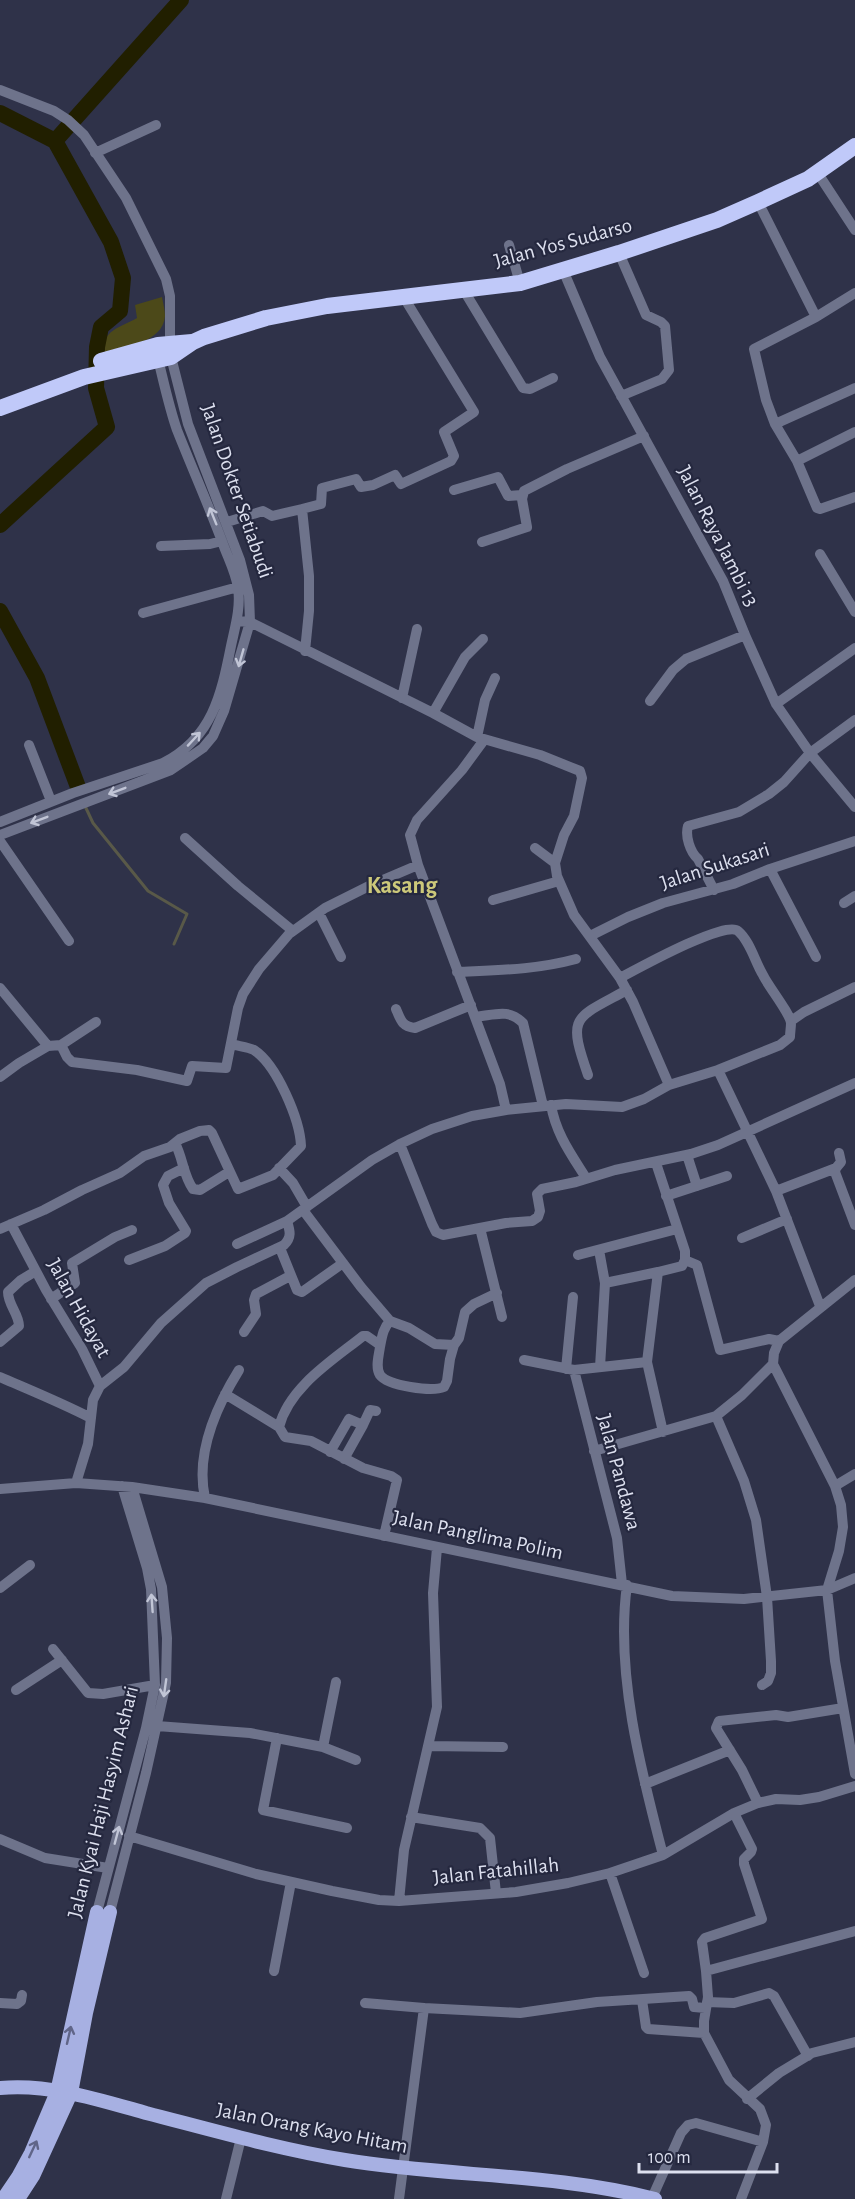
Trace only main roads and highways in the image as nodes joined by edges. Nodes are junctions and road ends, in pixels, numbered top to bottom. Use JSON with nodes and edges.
{"nodes":[{"id":1,"x":855,"y":146,"type":"edge"},
{"id":2,"x":0,"y":404,"type":"edge"},
{"id":3,"x":104,"y":1912,"type":"road end"},
{"id":4,"x":98,"y":1933,"type":"junction"},
{"id":5,"x":0,"y":2088,"type":"edge"},
{"id":6,"x":57,"y":2092,"type":"junction"},
{"id":7,"x":72,"y":2093,"type":"junction"},
{"id":8,"x":624,"y":2196,"type":"edge"},
{"id":9,"x":3,"y":2199,"type":"edge"},
{"id":10,"x":18,"y":2199,"type":"edge"},
{"id":11,"x":654,"y":2199,"type":"edge"}],
"edges":[{"from":1,"to":2,"type":"highway","name":"Jalan Yos Sudarso"},
{"from":3,"to":4,"type":"main road"},
{"from":6,"to":4,"type":"main road","name":"Jalan Kyai Haji Hasyim Ashari","one_way":true},
{"from":4,"to":7,"type":"main road"},
{"from":5,"to":6,"type":"main road","name":"Jalan Orang Kayo Hitam"},
{"from":6,"to":7,"type":"main road","name":"Jalan Orang Kayo Hitam"},
{"from":9,"to":6,"type":"main road","name":"Jalan Kyai Haji Hasyim Ashari","one_way":true},
{"from":7,"to":8,"type":"main road","name":"Jalan Orang Kayo Hitam"},
{"from":7,"to":10,"type":"main road"},
{"from":8,"to":11,"type":"main road","name":"Jalan Orang Kayo Hitam"}]}
